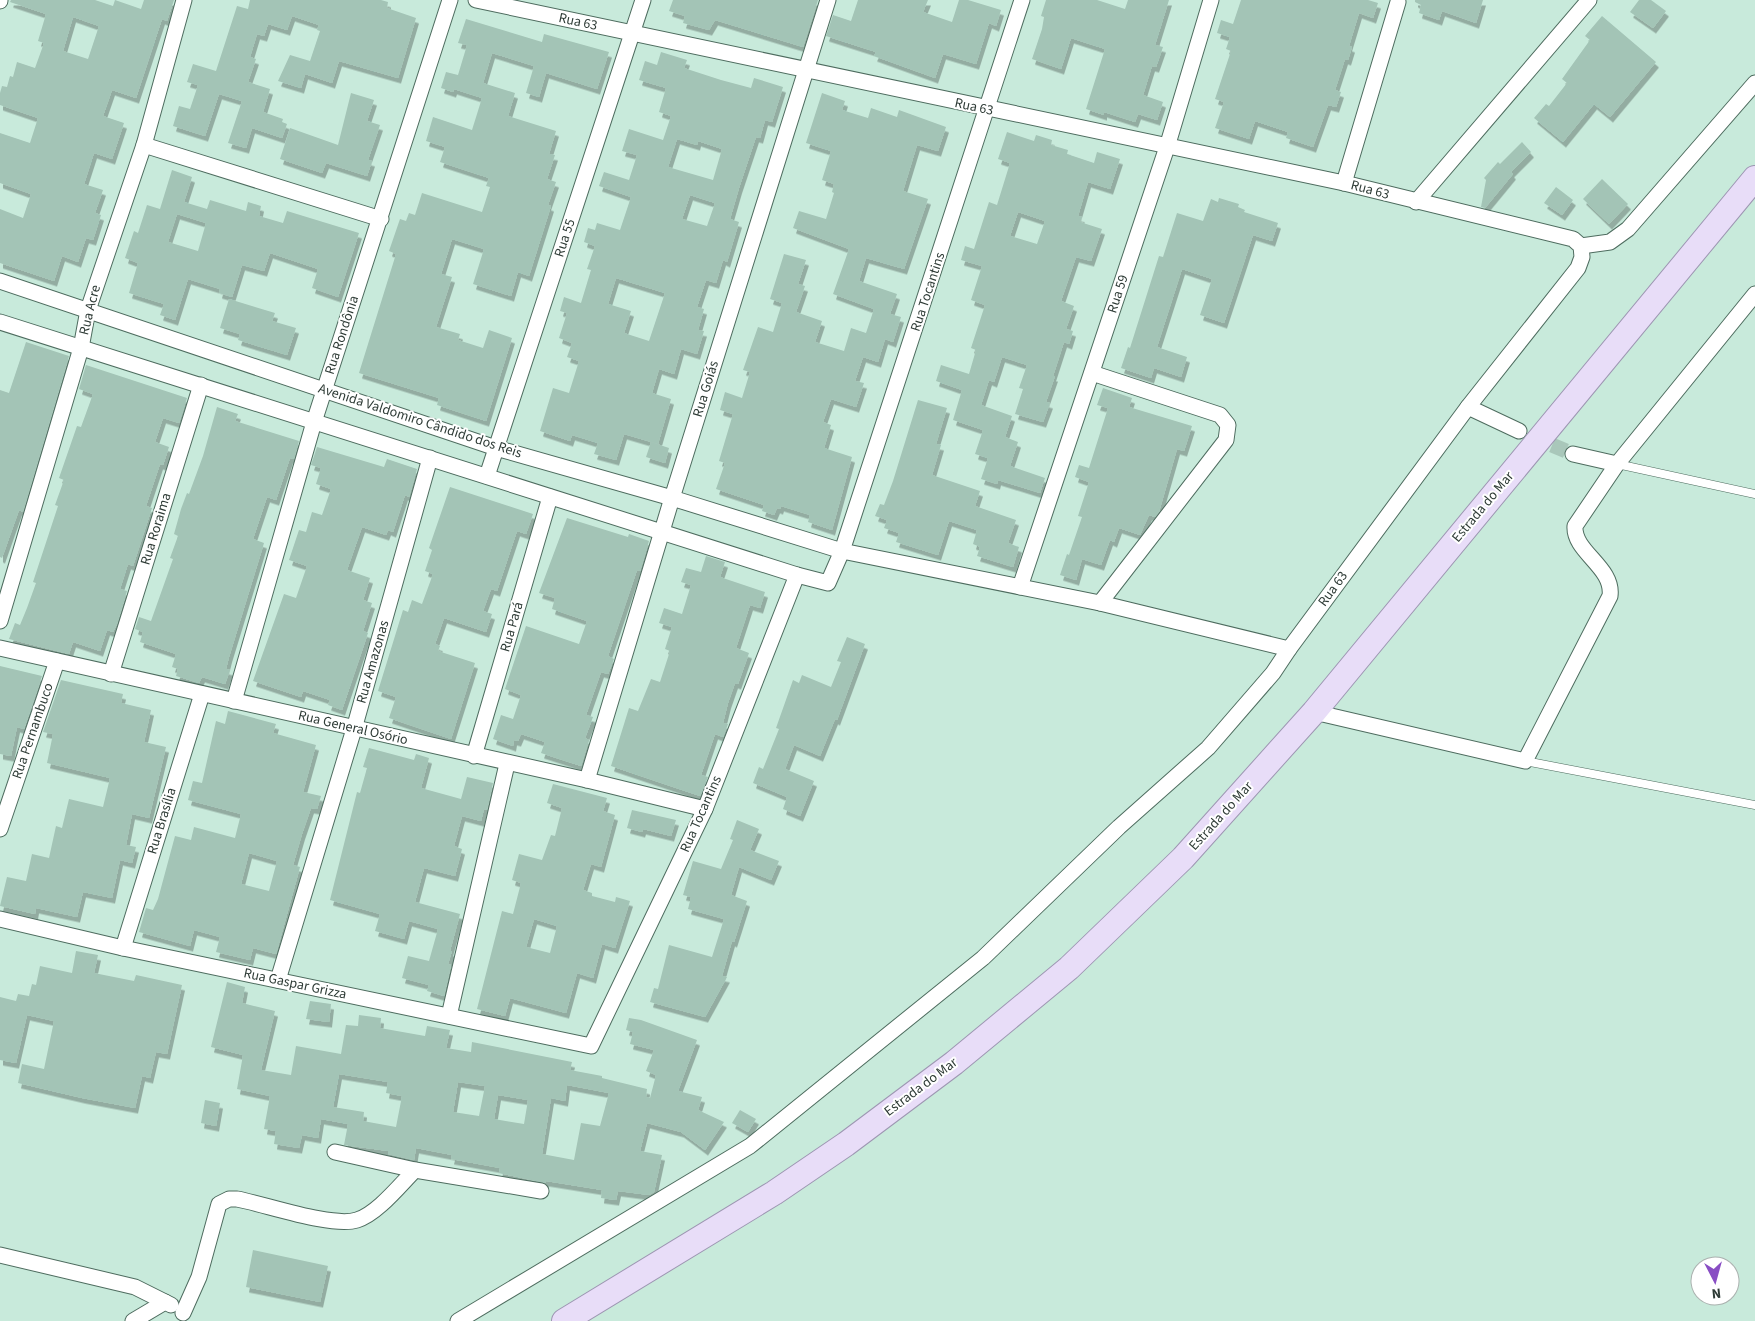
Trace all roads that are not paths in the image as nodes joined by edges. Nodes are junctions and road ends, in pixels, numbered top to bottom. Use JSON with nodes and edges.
{"nodes":[{"id":1,"x":184,"y":0,"type":"edge"},
{"id":2,"x":450,"y":0,"type":"edge"},
{"id":3,"x":476,"y":0,"type":"edge"},
{"id":4,"x":643,"y":0,"type":"edge"},
{"id":5,"x":828,"y":0,"type":"edge"},
{"id":6,"x":1022,"y":0,"type":"edge"},
{"id":7,"x":1211,"y":0,"type":"edge"},
{"id":8,"x":1589,"y":0,"type":"edge"},
{"id":9,"x":1398,"y":2,"type":"dead end"},
{"id":10,"x":632,"y":34,"type":"junction"},
{"id":11,"x":806,"y":71,"type":"junction"},
{"id":12,"x":1755,"y":83,"type":"edge"},
{"id":13,"x":988,"y":110,"type":"junction"},
{"id":14,"x":144,"y":145,"type":"junction"},
{"id":15,"x":1167,"y":147,"type":"junction"},
{"id":16,"x":1755,"y":178,"type":"edge"},
{"id":17,"x":1344,"y":183,"type":"junction"},
{"id":18,"x":1416,"y":202,"type":"junction"},
{"id":19,"x":381,"y":219,"type":"junction"},
{"id":20,"x":1581,"y":246,"type":"junction"},
{"id":21,"x":0,"y":281,"type":"edge"},
{"id":22,"x":1755,"y":294,"type":"edge"},
{"id":23,"x":88,"y":310,"type":"junction"},
{"id":24,"x":0,"y":322,"type":"edge"},
{"id":25,"x":81,"y":348,"type":"junction"},
{"id":26,"x":1092,"y":373,"type":"junction"},
{"id":27,"x":200,"y":385,"type":"junction"},
{"id":28,"x":324,"y":390,"type":"junction"},
{"id":29,"x":1468,"y":407,"type":"junction"},
{"id":30,"x":314,"y":422,"type":"junction"},
{"id":31,"x":1518,"y":431,"type":"tunnel mouth"},
{"id":32,"x":496,"y":448,"type":"junction"},
{"id":33,"x":1573,"y":454,"type":"tunnel mouth"},
{"id":34,"x":430,"y":458,"type":"junction"},
{"id":35,"x":1617,"y":464,"type":"junction"},
{"id":36,"x":487,"y":476,"type":"junction"},
{"id":37,"x":1755,"y":494,"type":"edge"},
{"id":38,"x":550,"y":497,"type":"junction"},
{"id":39,"x":672,"y":498,"type":"junction"},
{"id":40,"x":662,"y":532,"type":"junction"},
{"id":41,"x":842,"y":551,"type":"junction"},
{"id":42,"x":797,"y":575,"type":"junction"},
{"id":43,"x":1020,"y":587,"type":"junction"},
{"id":44,"x":1100,"y":603,"type":"junction"},
{"id":45,"x":0,"y":621,"type":"edge"},
{"id":46,"x":0,"y":648,"type":"edge"},
{"id":47,"x":1289,"y":649,"type":"junction"},
{"id":48,"x":57,"y":661,"type":"junction"},
{"id":49,"x":111,"y":674,"type":"junction"},
{"id":50,"x":202,"y":694,"type":"junction"},
{"id":51,"x":234,"y":701,"type":"junction"},
{"id":52,"x":1314,"y":712,"type":"junction"},
{"id":53,"x":354,"y":729,"type":"junction"},
{"id":54,"x":474,"y":756,"type":"junction"},
{"id":55,"x":1524,"y":761,"type":"junction"},
{"id":56,"x":507,"y":764,"type":"junction"},
{"id":57,"x":587,"y":780,"type":"junction"},
{"id":58,"x":1755,"y":805,"type":"edge"},
{"id":59,"x":705,"y":808,"type":"junction"},
{"id":60,"x":0,"y":828,"type":"edge"},
{"id":61,"x":0,"y":919,"type":"edge"},
{"id":62,"x":123,"y":948,"type":"junction"},
{"id":63,"x":278,"y":980,"type":"junction"},
{"id":64,"x":449,"y":1016,"type":"junction"},
{"id":65,"x":590,"y":1046,"type":"joint"},
{"id":66,"x":335,"y":1152,"type":"dead end"},
{"id":67,"x":415,"y":1170,"type":"junction"},
{"id":68,"x":541,"y":1191,"type":"dead end"},
{"id":69,"x":0,"y":1255,"type":"edge"},
{"id":70,"x":165,"y":1302,"type":"junction"},
{"id":71,"x":185,"y":1317,"type":"edge"},
{"id":72,"x":133,"y":1321,"type":"edge"},
{"id":73,"x":458,"y":1321,"type":"edge"},
{"id":74,"x":564,"y":1321,"type":"edge"}],
"edges":[{"from":1,"to":14,"type":"street","name":"Rua Acre"},
{"from":2,"to":19,"type":"street","name":"Rua Rondônia"},
{"from":3,"to":10,"type":"street","name":"Rua 63"},
{"from":4,"to":10,"type":"street","name":"Rua 55"},
{"from":5,"to":11,"type":"street","name":"Rua Goiás"},
{"from":6,"to":13,"type":"street","name":"Rua Tocantins"},
{"from":7,"to":15,"type":"street","name":"Rua 59"},
{"from":8,"to":18,"type":"street"},
{"from":9,"to":17,"type":"street"},
{"from":10,"to":11,"type":"street","name":"Rua 63"},
{"from":10,"to":32,"type":"street","name":"Rua 55"},
{"from":11,"to":13,"type":"street","name":"Rua 63"},
{"from":11,"to":39,"type":"street","name":"Rua Goiás"},
{"from":12,"to":20,"type":"street"},
{"from":13,"to":15,"type":"street","name":"Rua 63"},
{"from":13,"to":41,"type":"street","name":"Rua Tocantins"},
{"from":14,"to":19,"type":"street"},
{"from":14,"to":23,"type":"street","name":"Rua Acre"},
{"from":15,"to":17,"type":"street","name":"Rua 63"},
{"from":15,"to":26,"type":"street","name":"Rua 59"},
{"from":16,"to":52,"type":"main road","name":"Estrada do Mar"},
{"from":17,"to":18,"type":"street","name":"Rua 63"},
{"from":18,"to":20,"type":"street","name":"Rua 63"},
{"from":19,"to":28,"type":"street","name":"Rua Rondônia"},
{"from":20,"to":29,"type":"street","name":"Rua 63"},
{"from":21,"to":23,"type":"street","name":"Avenida Valdomiro Cândido dos Reis"},
{"from":22,"to":35,"type":"street"},
{"from":23,"to":25,"type":"street","name":"Rua Acre"},
{"from":23,"to":28,"type":"street","name":"Avenida Valdomiro Cândido dos Reis"},
{"from":24,"to":25,"type":"street"},
{"from":25,"to":27,"type":"street"},
{"from":25,"to":45,"type":"street","name":"Rua Acre"},
{"from":26,"to":43,"type":"street","name":"Rua 59"},
{"from":26,"to":44,"type":"street"},
{"from":27,"to":30,"type":"street"},
{"from":27,"to":49,"type":"street","name":"Rua Roraima"},
{"from":28,"to":30,"type":"street","name":"Rua Rondônia"},
{"from":28,"to":32,"type":"street","name":"Avenida Valdomiro Cândido dos Reis"},
{"from":29,"to":31,"type":"street"},
{"from":29,"to":47,"type":"street","name":"Rua 63"},
{"from":30,"to":34,"type":"street"},
{"from":30,"to":51,"type":"street","name":"Rua Rondônia"},
{"from":32,"to":36,"type":"street","name":"Rua 55"},
{"from":32,"to":39,"type":"street","name":"Avenida Valdomiro Cândido dos Reis"},
{"from":33,"to":35,"type":"street"},
{"from":34,"to":36,"type":"street"},
{"from":34,"to":53,"type":"street","name":"Rua Amazonas"},
{"from":35,"to":37,"type":"lane"},
{"from":35,"to":55,"type":"street"},
{"from":36,"to":38,"type":"street"},
{"from":38,"to":40,"type":"street"},
{"from":38,"to":54,"type":"street","name":"Rua Pará"},
{"from":39,"to":40,"type":"street","name":"Rua Goiás"},
{"from":39,"to":41,"type":"street","name":"Avenida Valdomiro Cândido dos Reis"},
{"from":40,"to":42,"type":"street"},
{"from":40,"to":57,"type":"street","name":"Rua Goiás"},
{"from":41,"to":42,"type":"street","name":"Rua Tocantins"},
{"from":41,"to":43,"type":"street","name":"Avenida Valdomiro Cândido dos Reis"},
{"from":42,"to":59,"type":"street","name":"Rua Tocantins"},
{"from":43,"to":44,"type":"street","name":"Avenida Valdomiro Cândido dos Reis"},
{"from":44,"to":47,"type":"street"},
{"from":46,"to":48,"type":"street","name":"Rua General Osório"},
{"from":47,"to":73,"type":"street","name":"Rua 63"},
{"from":48,"to":49,"type":"street","name":"Rua General Osório"},
{"from":48,"to":60,"type":"street","name":"Rua Pernambuco"},
{"from":49,"to":50,"type":"street","name":"Rua General Osório"},
{"from":50,"to":51,"type":"street","name":"Rua General Osório"},
{"from":50,"to":62,"type":"street","name":"Rua Brasília"},
{"from":51,"to":53,"type":"street","name":"Rua General Osório"},
{"from":52,"to":55,"type":"street"},
{"from":52,"to":74,"type":"main road","name":"Estrada do Mar"},
{"from":53,"to":54,"type":"street","name":"Rua General Osório"},
{"from":53,"to":63,"type":"street","name":"Rua Amazonas"},
{"from":54,"to":56,"type":"street","name":"Rua General Osório"},
{"from":55,"to":58,"type":"lane"},
{"from":56,"to":57,"type":"street","name":"Rua General Osório"},
{"from":56,"to":64,"type":"street"},
{"from":57,"to":59,"type":"street","name":"Rua General Osório"},
{"from":59,"to":65,"type":"street","name":"Rua Tocantins"},
{"from":61,"to":62,"type":"street","name":"Rua Gaspar Grizza"},
{"from":62,"to":63,"type":"street","name":"Rua Gaspar Grizza"},
{"from":63,"to":64,"type":"street","name":"Rua Gaspar Grizza"},
{"from":64,"to":65,"type":"street","name":"Rua Gaspar Grizza"},
{"from":66,"to":67,"type":"street"},
{"from":67,"to":68,"type":"street"},
{"from":67,"to":71,"type":"street"},
{"from":69,"to":70,"type":"street"},
{"from":70,"to":71,"type":"street"},
{"from":70,"to":72,"type":"street"}]}
